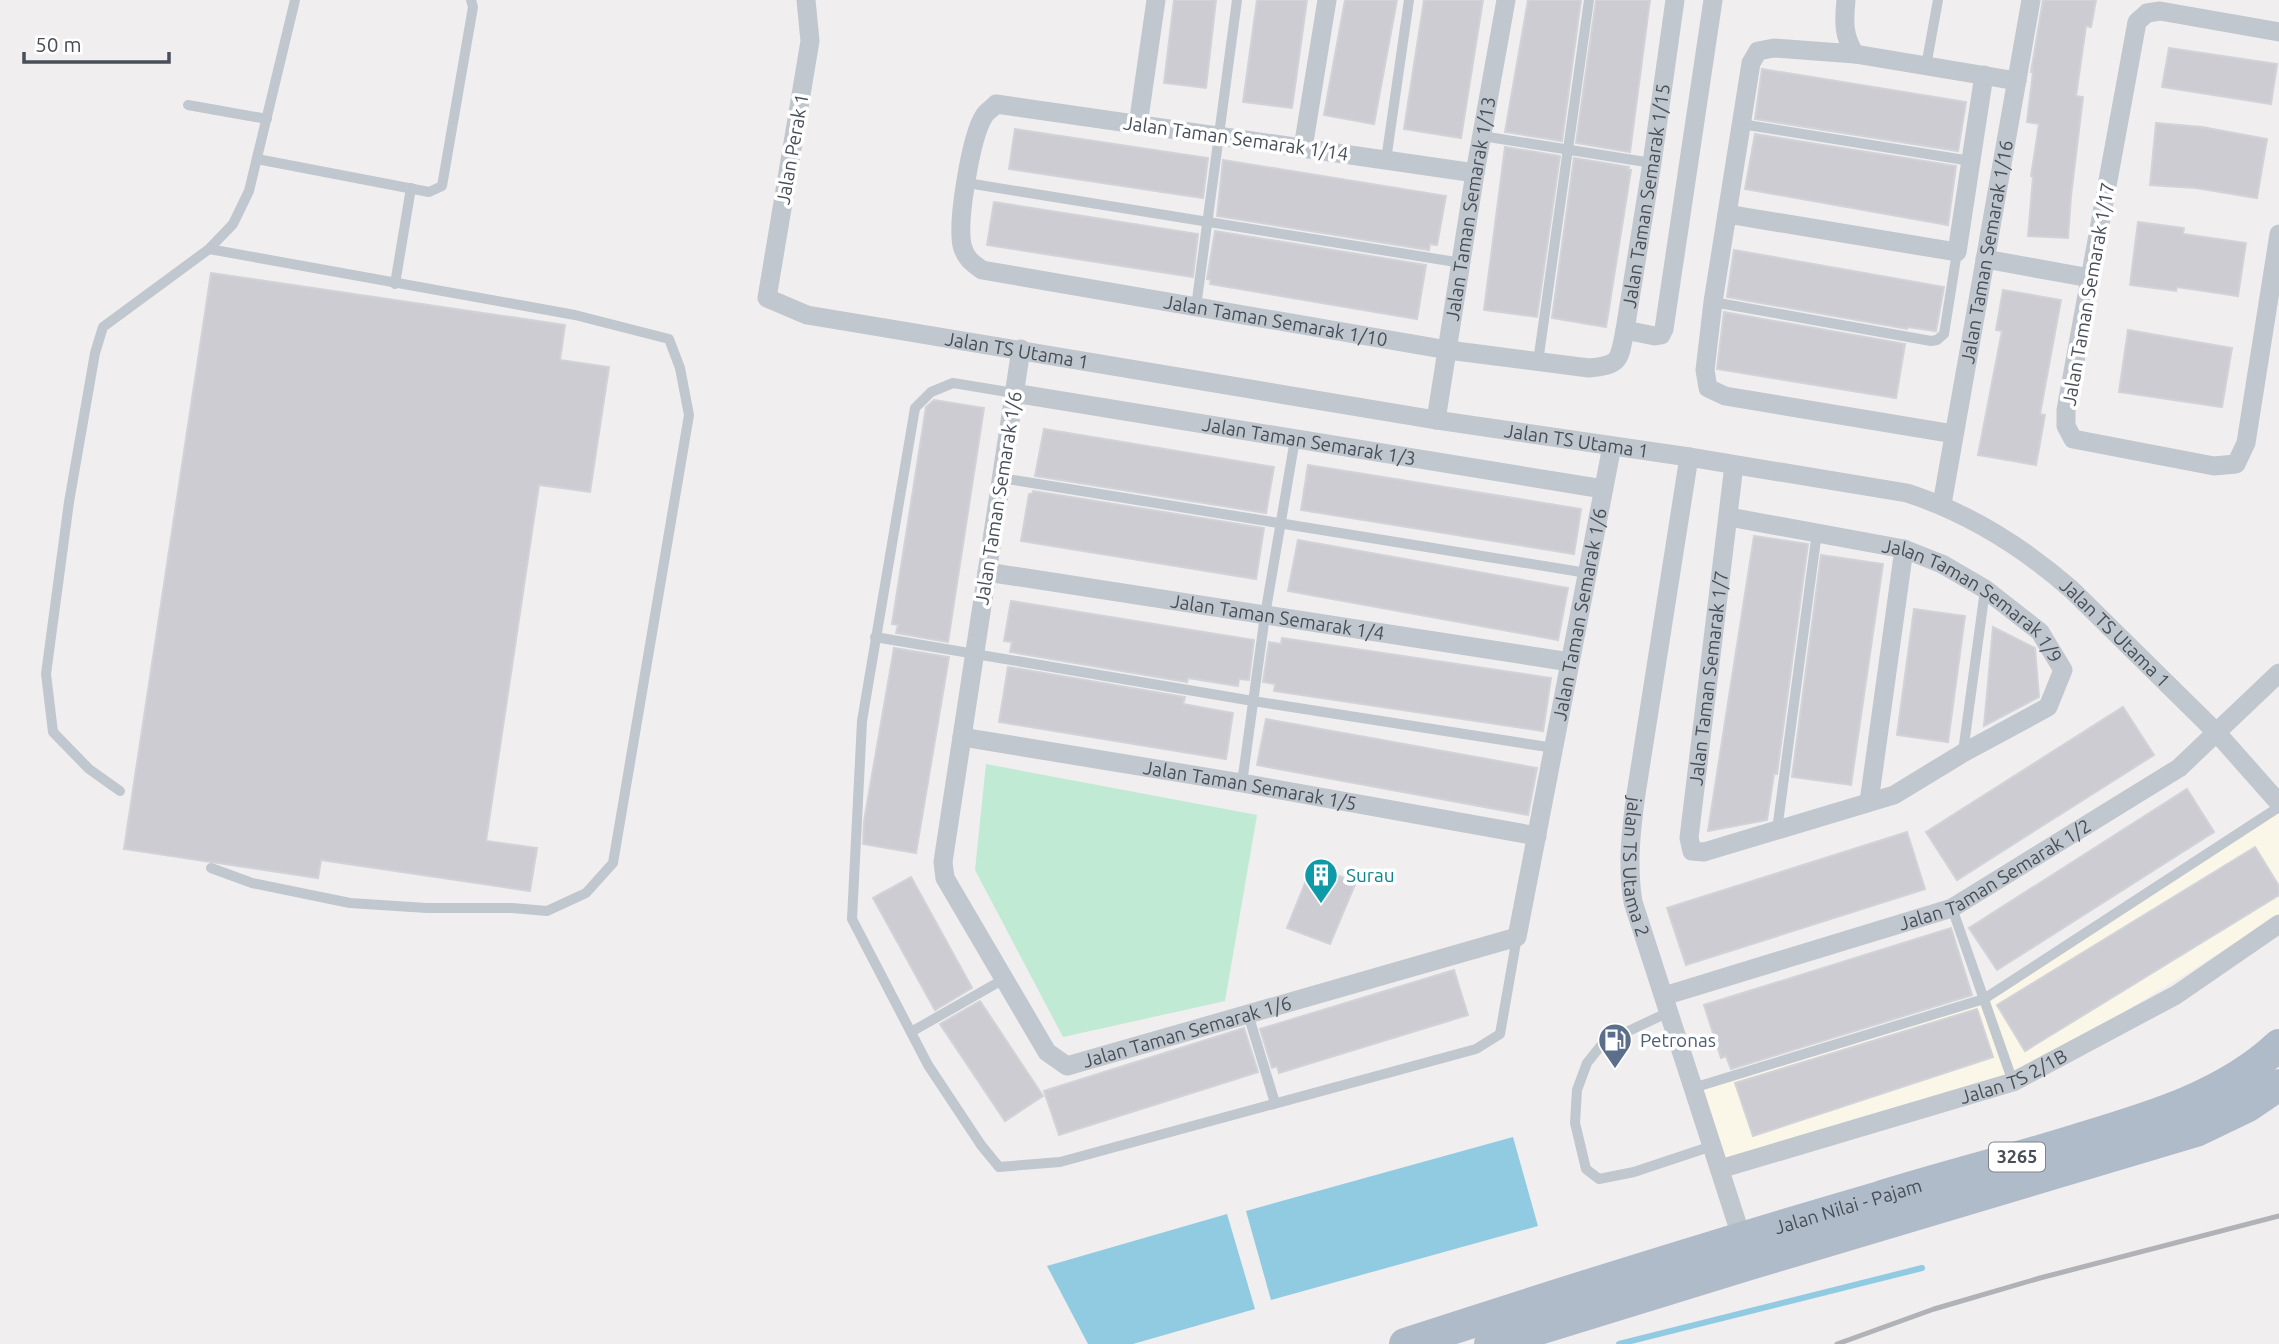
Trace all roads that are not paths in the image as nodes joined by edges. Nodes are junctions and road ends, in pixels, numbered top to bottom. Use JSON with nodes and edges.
{"nodes":[{"id":1,"x":295,"y":0,"type":"edge"},
{"id":2,"x":471,"y":0,"type":"edge"},
{"id":3,"x":806,"y":0,"type":"edge"},
{"id":4,"x":1156,"y":0,"type":"edge"},
{"id":5,"x":1237,"y":0,"type":"edge"},
{"id":6,"x":1327,"y":0,"type":"edge"},
{"id":7,"x":1409,"y":0,"type":"edge"},
{"id":8,"x":1506,"y":0,"type":"edge"},
{"id":9,"x":1589,"y":0,"type":"edge"},
{"id":10,"x":1675,"y":0,"type":"edge"},
{"id":11,"x":1713,"y":0,"type":"edge"},
{"id":12,"x":1846,"y":0,"type":"edge"},
{"id":13,"x":1938,"y":0,"type":"edge"},
{"id":14,"x":2031,"y":0,"type":"edge"},
{"id":15,"x":2279,"y":32,"type":"edge"},
{"id":16,"x":1855,"y":54,"type":"junction"},
{"id":17,"x":1926,"y":66,"type":"junction"},
{"id":18,"x":1984,"y":75,"type":"junction"},
{"id":19,"x":2017,"y":81,"type":"junction"},
{"id":20,"x":188,"y":105,"type":"dead end"},
{"id":21,"x":267,"y":119,"type":"junction"},
{"id":22,"x":1139,"y":124,"type":"junction"},
{"id":23,"x":1740,"y":124,"type":"junction"},
{"id":24,"x":1218,"y":136,"type":"junction"},
{"id":25,"x":1482,"y":136,"type":"junction"},
{"id":26,"x":1303,"y":148,"type":"junction"},
{"id":27,"x":1568,"y":150,"type":"junction"},
{"id":28,"x":257,"y":159,"type":"junction"},
{"id":29,"x":1385,"y":160,"type":"junction"},
{"id":30,"x":1971,"y":161,"type":"junction"},
{"id":31,"x":1652,"y":163,"type":"junction"},
{"id":32,"x":1475,"y":173,"type":"junction"},
{"id":33,"x":967,"y":183,"type":"junction"},
{"id":34,"x":411,"y":188,"type":"junction"},
{"id":35,"x":1727,"y":214,"type":"junction"},
{"id":36,"x":1206,"y":222,"type":"junction"},
{"id":37,"x":2279,"y":234,"type":"edge"},
{"id":38,"x":209,"y":249,"type":"junction"},
{"id":39,"x":1957,"y":252,"type":"junction"},
{"id":40,"x":1985,"y":259,"type":"junction"},
{"id":41,"x":1462,"y":263,"type":"junction"},
{"id":42,"x":2090,"y":278,"type":"junction"},
{"id":43,"x":395,"y":284,"type":"junction"},
{"id":44,"x":767,"y":298,"type":"joint"},
{"id":45,"x":1713,"y":302,"type":"junction"},
{"id":46,"x":1196,"y":307,"type":"junction"},
{"id":47,"x":1625,"y":330,"type":"junction"},
{"id":48,"x":1021,"y":349,"type":"junction"},
{"id":49,"x":1448,"y":350,"type":"junction"},
{"id":50,"x":1538,"y":362,"type":"junction"},
{"id":51,"x":1589,"y":368,"type":"joint"},
{"id":52,"x":1014,"y":393,"type":"junction"},
{"id":53,"x":1436,"y":420,"type":"junction"},
{"id":54,"x":1954,"y":435,"type":"junction"},
{"id":55,"x":1295,"y":439,"type":"junction"},
{"id":56,"x":1612,"y":446,"type":"junction"},
{"id":57,"x":1689,"y":457,"type":"junction"},
{"id":58,"x":1734,"y":464,"type":"junction"},
{"id":59,"x":1001,"y":478,"type":"junction"},
{"id":60,"x":1603,"y":489,"type":"junction"},
{"id":61,"x":1942,"y":504,"type":"junction"},
{"id":62,"x":1729,"y":517,"type":"junction"},
{"id":63,"x":1281,"y":525,"type":"junction"},
{"id":64,"x":1817,"y":532,"type":"junction"},
{"id":65,"x":1904,"y":549,"type":"junction"},
{"id":66,"x":987,"y":572,"type":"junction"},
{"id":67,"x":1587,"y":573,"type":"junction"},
{"id":68,"x":1985,"y":589,"type":"junction"},
{"id":69,"x":1265,"y":615,"type":"junction"},
{"id":70,"x":875,"y":637,"type":"junction"},
{"id":71,"x":975,"y":652,"type":"junction"},
{"id":72,"x":1570,"y":662,"type":"junction"},
{"id":73,"x":2279,"y":673,"type":"edge"},
{"id":74,"x":1253,"y":701,"type":"junction"},
{"id":75,"x":2217,"y":733,"type":"junction"},
{"id":76,"x":962,"y":737,"type":"junction"},
{"id":77,"x":1554,"y":748,"type":"junction"},
{"id":78,"x":1963,"y":754,"type":"junction"},
{"id":79,"x":1242,"y":783,"type":"junction"},
{"id":80,"x":120,"y":791,"type":"dead end"},
{"id":81,"x":1869,"y":802,"type":"junction"},
{"id":82,"x":2279,"y":805,"type":"edge"},
{"id":83,"x":1777,"y":831,"type":"junction"},
{"id":84,"x":1536,"y":836,"type":"junction"},
{"id":85,"x":1689,"y":838,"type":"joint"},
{"id":86,"x":211,"y":868,"type":"dead end"},
{"id":87,"x":1952,"y":908,"type":"junction"},
{"id":88,"x":2279,"y":924,"type":"edge"},
{"id":89,"x":1517,"y":937,"type":"junction"},
{"id":90,"x":1004,"y":979,"type":"junction"},
{"id":91,"x":1984,"y":999,"type":"junction"},
{"id":92,"x":1666,"y":1004,"type":"junction"},
{"id":93,"x":1248,"y":1014,"type":"junction"},
{"id":94,"x":911,"y":1032,"type":"junction"},
{"id":95,"x":2279,"y":1045,"type":"edge"},
{"id":96,"x":2013,"y":1082,"type":"junction"},
{"id":97,"x":2279,"y":1084,"type":"edge"},
{"id":98,"x":1693,"y":1088,"type":"junction"},
{"id":99,"x":1275,"y":1102,"type":"junction"},
{"id":100,"x":1712,"y":1146,"type":"junction"},
{"id":101,"x":1720,"y":1169,"type":"junction"},
{"id":102,"x":1746,"y":1251,"type":"junction"},
{"id":103,"x":1405,"y":1344,"type":"edge"},
{"id":104,"x":1490,"y":1344,"type":"edge"}],
"edges":[{"from":1,"to":21,"type":"lane"},
{"from":2,"to":34,"type":"lane"},
{"from":3,"to":44,"type":"street","name":"Jalan Perak 1"},
{"from":4,"to":22,"type":"street"},
{"from":5,"to":24,"type":"lane"},
{"from":6,"to":26,"type":"street"},
{"from":7,"to":29,"type":"lane"},
{"from":8,"to":25,"type":"street","name":"Jalan Taman Semarak 1/13"},
{"from":9,"to":27,"type":"lane"},
{"from":10,"to":31,"type":"street","name":"Jalan Taman Semarak 1/15"},
{"from":11,"to":47,"type":"street"},
{"from":12,"to":16,"type":"street"},
{"from":13,"to":17,"type":"lane"},
{"from":14,"to":19,"type":"street","name":"Jalan Taman Semarak 1/16"},
{"from":15,"to":42,"type":"street","name":"Jalan Taman Semarak 1/17"},
{"from":16,"to":17,"type":"street"},
{"from":16,"to":23,"type":"street"},
{"from":17,"to":18,"type":"street"},
{"from":18,"to":19,"type":"street"},
{"from":18,"to":30,"type":"street"},
{"from":19,"to":40,"type":"street","name":"Jalan Taman Semarak 1/16"},
{"from":20,"to":21,"type":"lane"},
{"from":21,"to":28,"type":"lane"},
{"from":22,"to":24,"type":"street","name":"Jalan Taman Semarak 1/14"},
{"from":22,"to":33,"type":"street","name":"Jalan Taman Semarak 1/14"},
{"from":23,"to":30,"type":"lane"},
{"from":23,"to":35,"type":"street"},
{"from":24,"to":26,"type":"street","name":"Jalan Taman Semarak 1/14"},
{"from":24,"to":36,"type":"lane"},
{"from":25,"to":27,"type":"lane"},
{"from":25,"to":32,"type":"street","name":"Jalan Taman Semarak 1/13"},
{"from":26,"to":29,"type":"street","name":"Jalan Taman Semarak 1/14"},
{"from":27,"to":31,"type":"lane"},
{"from":27,"to":50,"type":"lane"},
{"from":28,"to":34,"type":"lane"},
{"from":28,"to":38,"type":"lane"},
{"from":29,"to":32,"type":"street","name":"Jalan Taman Semarak 1/14"},
{"from":30,"to":39,"type":"street"},
{"from":31,"to":47,"type":"street","name":"Jalan Taman Semarak 1/15"},
{"from":32,"to":41,"type":"street","name":"Jalan Taman Semarak 1/13"},
{"from":33,"to":36,"type":"lane"},
{"from":33,"to":46,"type":"street","name":"Jalan Taman Semarak 1/10"},
{"from":34,"to":43,"type":"lane"},
{"from":35,"to":39,"type":"street"},
{"from":35,"to":45,"type":"street"},
{"from":36,"to":41,"type":"lane"},
{"from":36,"to":46,"type":"lane"},
{"from":37,"to":42,"type":"street","name":"Jalan Taman Semarak 1/17"},
{"from":38,"to":43,"type":"lane"},
{"from":38,"to":80,"type":"lane"},
{"from":39,"to":45,"type":"lane"},
{"from":40,"to":42,"type":"street"},
{"from":40,"to":54,"type":"street","name":"Jalan Taman Semarak 1/16"},
{"from":41,"to":49,"type":"street","name":"Jalan Taman Semarak 1/13"},
{"from":43,"to":86,"type":"lane"},
{"from":44,"to":48,"type":"street","name":"Jalan TS Utama 1"},
{"from":45,"to":54,"type":"street"},
{"from":46,"to":49,"type":"street","name":"Jalan Taman Semarak 1/10"},
{"from":47,"to":51,"type":"street","name":"Jalan Taman Semarak 1/15"},
{"from":48,"to":52,"type":"street","name":"Jalan Taman Semarak 1/6"},
{"from":48,"to":53,"type":"street","name":"Jalan TS Utama 1"},
{"from":49,"to":50,"type":"street","name":"Jalan Taman Semarak 1/10"},
{"from":49,"to":53,"type":"street","name":"Jalan Taman Semarak 1/13"},
{"from":50,"to":51,"type":"street","name":"Jalan Taman Semarak 1/10"},
{"from":52,"to":55,"type":"street","name":"Jalan Taman Semarak 1/3"},
{"from":52,"to":59,"type":"street","name":"Jalan Taman Semarak 1/6"},
{"from":52,"to":70,"type":"lane"},
{"from":53,"to":56,"type":"street","name":"Jalan TS Utama 1"},
{"from":54,"to":61,"type":"street","name":"Jalan Taman Semarak 1/16"},
{"from":55,"to":60,"type":"street","name":"Jalan Taman Semarak 1/3"},
{"from":55,"to":63,"type":"lane"},
{"from":56,"to":57,"type":"street","name":"Jalan TS Utama 1"},
{"from":56,"to":60,"type":"street","name":"Jalan Taman Semarak 1/6"},
{"from":57,"to":58,"type":"street","name":"Jalan TS Utama 1"},
{"from":57,"to":92,"type":"street","name":"jalan TS Utama 2"},
{"from":58,"to":61,"type":"street","name":"Jalan TS Utama 1"},
{"from":58,"to":62,"type":"street","name":"Jalan Taman Semarak 1/7"},
{"from":59,"to":63,"type":"lane"},
{"from":59,"to":66,"type":"street","name":"Jalan Taman Semarak 1/6"},
{"from":60,"to":67,"type":"street","name":"Jalan Taman Semarak 1/6"},
{"from":61,"to":75,"type":"street","name":"Jalan TS Utama 1"},
{"from":62,"to":64,"type":"street","name":"Jalan Taman Semarak 1/9"},
{"from":62,"to":85,"type":"street","name":"Jalan Taman Semarak 1/7"},
{"from":63,"to":67,"type":"lane"},
{"from":63,"to":69,"type":"lane"},
{"from":64,"to":65,"type":"street","name":"Jalan Taman Semarak 1/9"},
{"from":64,"to":83,"type":"lane"},
{"from":65,"to":68,"type":"street","name":"Jalan Taman Semarak 1/9"},
{"from":65,"to":81,"type":"street"},
{"from":66,"to":69,"type":"street","name":"Jalan Taman Semarak 1/4"},
{"from":66,"to":71,"type":"street","name":"Jalan Taman Semarak 1/6"},
{"from":67,"to":72,"type":"street","name":"Jalan Taman Semarak 1/6"},
{"from":68,"to":78,"type":"lane"},
{"from":68,"to":78,"type":"street","name":"Jalan Taman Semarak 1/9"},
{"from":69,"to":72,"type":"street","name":"Jalan Taman Semarak 1/4"},
{"from":69,"to":74,"type":"lane"},
{"from":70,"to":71,"type":"lane"},
{"from":70,"to":94,"type":"lane"},
{"from":71,"to":74,"type":"lane"},
{"from":71,"to":76,"type":"street","name":"Jalan Taman Semarak 1/6"},
{"from":72,"to":77,"type":"street","name":"Jalan Taman Semarak 1/6"},
{"from":73,"to":75,"type":"street","name":"Jalan Taman Semarak 1/2"},
{"from":74,"to":77,"type":"lane"},
{"from":74,"to":79,"type":"lane"},
{"from":75,"to":82,"type":"street","name":"Jalan TS Utama 1"},
{"from":75,"to":87,"type":"street","name":"Jalan Taman Semarak 1/2"},
{"from":76,"to":79,"type":"street","name":"Jalan Taman Semarak 1/5"},
{"from":76,"to":90,"type":"street","name":"Jalan Taman Semarak 1/6"},
{"from":77,"to":84,"type":"street","name":"Jalan Taman Semarak 1/6"},
{"from":78,"to":81,"type":"street","name":"Jalan Taman Semarak 1/9"},
{"from":79,"to":84,"type":"street","name":"Jalan Taman Semarak 1/5"},
{"from":81,"to":83,"type":"street","name":"Jalan Taman Semarak 1/9"},
{"from":82,"to":91,"type":"lane"},
{"from":83,"to":85,"type":"street","name":"Jalan Taman Semarak 1/9"},
{"from":84,"to":89,"type":"street","name":"Jalan Taman Semarak 1/6"},
{"from":87,"to":91,"type":"lane"},
{"from":87,"to":92,"type":"street","name":"Jalan Taman Semarak 1/2"},
{"from":88,"to":96,"type":"street","name":"Jalan TS 2/1B"},
{"from":89,"to":93,"type":"street","name":"Jalan Taman Semarak 1/6"},
{"from":89,"to":99,"type":"lane"},
{"from":90,"to":93,"type":"street","name":"Jalan Taman Semarak 1/6"},
{"from":90,"to":94,"type":"lane"},
{"from":91,"to":96,"type":"lane"},
{"from":91,"to":98,"type":"lane"},
{"from":92,"to":98,"type":"street","name":"jalan TS Utama 2"},
{"from":92,"to":100,"type":"lane"},
{"from":93,"to":99,"type":"lane"},
{"from":94,"to":99,"type":"lane"},
{"from":95,"to":102,"type":"main road","name":"Jalan Nilai - Pajam","number":"3265"},
{"from":96,"to":101,"type":"street","name":"Jalan TS 2/1B"},
{"from":97,"to":102,"type":"main road","name":"Jalan Nilai - Pajam","number":"3265"},
{"from":98,"to":100,"type":"street","name":"jalan TS Utama 2"},
{"from":100,"to":101,"type":"street","name":"jalan TS Utama 2"},
{"from":101,"to":102,"type":"street","name":"jalan TS Utama 2"},
{"from":102,"to":103,"type":"main road","name":"Jalan Nilai - Pajam","number":"3265"},
{"from":102,"to":104,"type":"main road","name":"Jalan Nilai - Pajam","number":"3265"}]}
